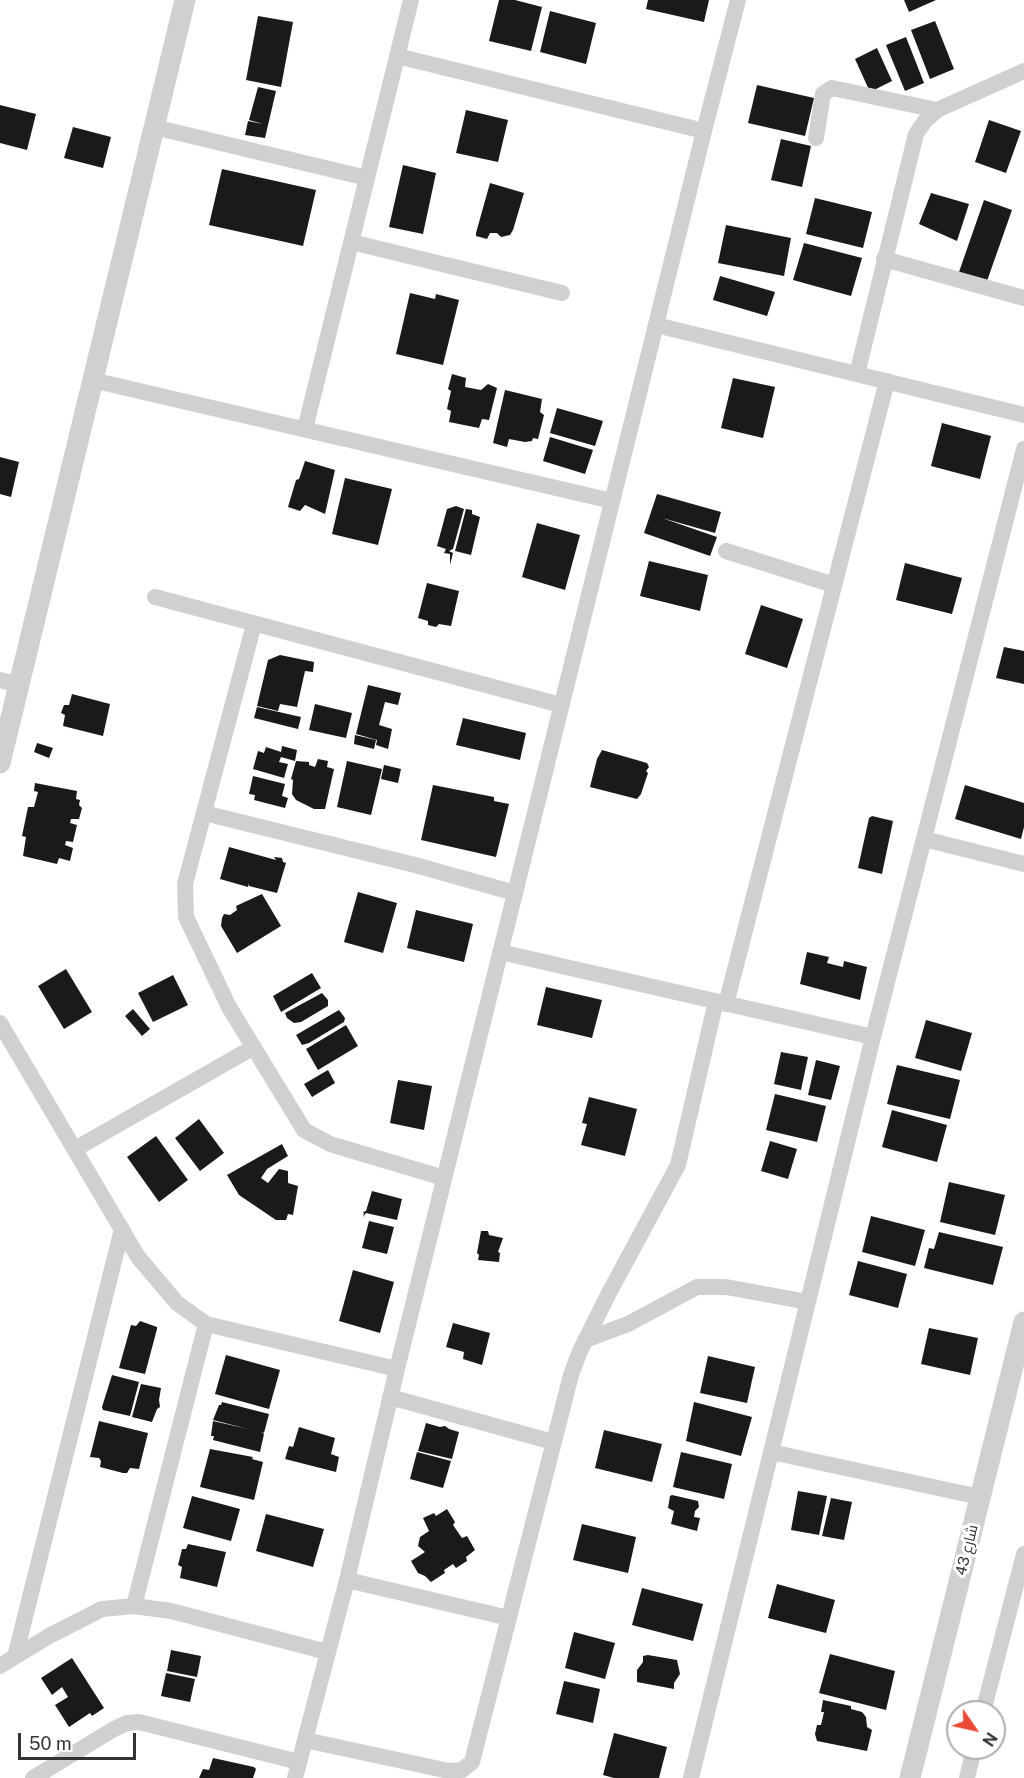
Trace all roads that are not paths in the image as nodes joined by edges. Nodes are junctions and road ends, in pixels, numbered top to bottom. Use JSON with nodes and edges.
{"nodes":[{"id":1,"x":185,"y":0,"type":"edge"},
{"id":2,"x":411,"y":0,"type":"edge"},
{"id":3,"x":738,"y":0,"type":"edge"},
{"id":4,"x":397,"y":56,"type":"junction"},
{"id":5,"x":1024,"y":70,"type":"edge"},
{"id":6,"x":937,"y":110,"type":"junction"},
{"id":7,"x":154,"y":127,"type":"junction"},
{"id":8,"x":704,"y":131,"type":"junction"},
{"id":9,"x":816,"y":138,"type":"dead end"},
{"id":10,"x":367,"y":178,"type":"junction"},
{"id":11,"x":351,"y":242,"type":"junction"},
{"id":12,"x":884,"y":259,"type":"junction"},
{"id":13,"x":562,"y":293,"type":"dead end"},
{"id":14,"x":1024,"y":298,"type":"edge"},
{"id":15,"x":656,"y":325,"type":"junction"},
{"id":16,"x":857,"y":374,"type":"junction"},
{"id":17,"x":92,"y":380,"type":"junction"},
{"id":18,"x":887,"y":381,"type":"junction"},
{"id":19,"x":1024,"y":415,"type":"edge"},
{"id":20,"x":305,"y":429,"type":"junction"},
{"id":21,"x":1024,"y":449,"type":"edge"},
{"id":22,"x":612,"y":501,"type":"junction"},
{"id":23,"x":726,"y":551,"type":"dead end"},
{"id":24,"x":834,"y":585,"type":"junction"},
{"id":25,"x":155,"y":597,"type":"dead end"},
{"id":26,"x":254,"y":624,"type":"junction"},
{"id":27,"x":10,"y":682,"type":"edge"},
{"id":28,"x":561,"y":705,"type":"junction"},
{"id":29,"x":0,"y":763,"type":"edge"},
{"id":30,"x":204,"y":813,"type":"junction"},
{"id":31,"x":924,"y":839,"type":"junction"},
{"id":32,"x":1024,"y":864,"type":"edge"},
{"id":33,"x":515,"y":893,"type":"junction"},
{"id":34,"x":500,"y":952,"type":"junction"},
{"id":35,"x":721,"y":1002,"type":"junction"},
{"id":36,"x":0,"y":1023,"type":"edge"},
{"id":37,"x":873,"y":1037,"type":"junction"},
{"id":38,"x":254,"y":1047,"type":"junction"},
{"id":39,"x":75,"y":1149,"type":"junction"},
{"id":40,"x":444,"y":1178,"type":"junction"},
{"id":41,"x":122,"y":1229,"type":"junction"},
{"id":42,"x":808,"y":1302,"type":"junction"},
{"id":43,"x":1024,"y":1322,"type":"edge"},
{"id":44,"x":206,"y":1324,"type":"junction"},
{"id":45,"x":585,"y":1340,"type":"junction"},
{"id":46,"x":397,"y":1369,"type":"junction"},
{"id":47,"x":390,"y":1397,"type":"junction"},
{"id":48,"x":553,"y":1443,"type":"junction"},
{"id":49,"x":771,"y":1452,"type":"junction"},
{"id":50,"x":980,"y":1497,"type":"junction"},
{"id":51,"x":1024,"y":1554,"type":"edge"},
{"id":52,"x":347,"y":1580,"type":"junction"},
{"id":53,"x":134,"y":1606,"type":"junction"},
{"id":54,"x":509,"y":1618,"type":"junction"},
{"id":55,"x":327,"y":1652,"type":"junction"},
{"id":56,"x":15,"y":1657,"type":"junction"},
{"id":57,"x":0,"y":1666,"type":"edge"},
{"id":58,"x":986,"y":1700,"type":"edge"},
{"id":59,"x":305,"y":1740,"type":"junction"},
{"id":60,"x":971,"y":1760,"type":"edge"},
{"id":61,"x":297,"y":1770,"type":"edge"},
{"id":62,"x":33,"y":1778,"type":"edge"},
{"id":63,"x":691,"y":1778,"type":"edge"},
{"id":64,"x":910,"y":1778,"type":"edge"},
{"id":65,"x":967,"y":1778,"type":"edge"}],
"edges":[{"from":1,"to":7,"type":"street"},
{"from":2,"to":4,"type":"street"},
{"from":3,"to":8,"type":"street"},
{"from":4,"to":8,"type":"street"},
{"from":4,"to":10,"type":"street"},
{"from":5,"to":6,"type":"street"},
{"from":6,"to":9,"type":"street"},
{"from":6,"to":12,"type":"street"},
{"from":7,"to":10,"type":"street"},
{"from":7,"to":17,"type":"street"},
{"from":8,"to":15,"type":"street"},
{"from":10,"to":11,"type":"street"},
{"from":11,"to":13,"type":"street"},
{"from":11,"to":20,"type":"street"},
{"from":12,"to":14,"type":"street"},
{"from":12,"to":16,"type":"street"},
{"from":15,"to":16,"type":"street"},
{"from":15,"to":22,"type":"street"},
{"from":16,"to":18,"type":"street"},
{"from":17,"to":20,"type":"street"},
{"from":17,"to":27,"type":"street"},
{"from":18,"to":19,"type":"street"},
{"from":18,"to":24,"type":"street"},
{"from":20,"to":22,"type":"street"},
{"from":21,"to":31,"type":"street"},
{"from":22,"to":28,"type":"street"},
{"from":23,"to":24,"type":"street"},
{"from":24,"to":35,"type":"street"},
{"from":25,"to":26,"type":"street"},
{"from":26,"to":28,"type":"street"},
{"from":26,"to":30,"type":"street"},
{"from":27,"to":29,"type":"street"},
{"from":28,"to":33,"type":"street"},
{"from":30,"to":33,"type":"street"},
{"from":30,"to":38,"type":"street"},
{"from":31,"to":32,"type":"street"},
{"from":31,"to":37,"type":"street"},
{"from":33,"to":34,"type":"street"},
{"from":34,"to":35,"type":"street"},
{"from":34,"to":40,"type":"street"},
{"from":35,"to":37,"type":"street"},
{"from":35,"to":45,"type":"street"},
{"from":36,"to":39,"type":"street"},
{"from":37,"to":42,"type":"street"},
{"from":38,"to":39,"type":"street"},
{"from":38,"to":40,"type":"street"},
{"from":39,"to":41,"type":"street"},
{"from":40,"to":46,"type":"street"},
{"from":41,"to":44,"type":"street"},
{"from":41,"to":56,"type":"street"},
{"from":42,"to":45,"type":"street"},
{"from":42,"to":49,"type":"street"},
{"from":43,"to":50,"type":"street","name":"شارع 43"},
{"from":44,"to":46,"type":"street"},
{"from":44,"to":53,"type":"street"},
{"from":45,"to":48,"type":"street"},
{"from":46,"to":47,"type":"street"},
{"from":47,"to":48,"type":"street"},
{"from":47,"to":52,"type":"street"},
{"from":48,"to":54,"type":"street"},
{"from":49,"to":50,"type":"street"},
{"from":49,"to":63,"type":"street"},
{"from":50,"to":64,"type":"street","name":"شارع 43"},
{"from":51,"to":58,"type":"street"},
{"from":52,"to":54,"type":"street"},
{"from":52,"to":55,"type":"street"},
{"from":53,"to":55,"type":"street"},
{"from":53,"to":56,"type":"street"},
{"from":54,"to":59,"type":"street"},
{"from":55,"to":59,"type":"street"},
{"from":56,"to":57,"type":"street"},
{"from":59,"to":61,"type":"street"},
{"from":60,"to":65,"type":"street"},
{"from":61,"to":62,"type":"street"}]}
